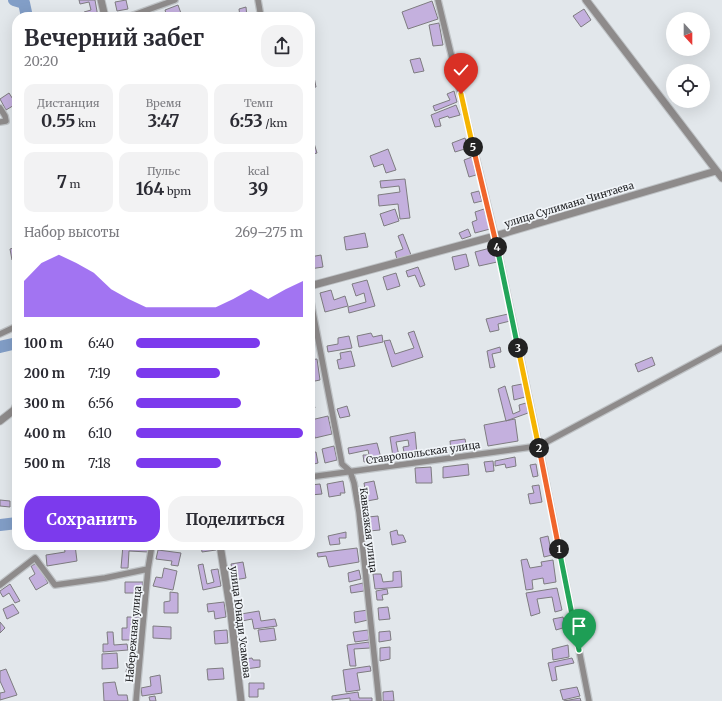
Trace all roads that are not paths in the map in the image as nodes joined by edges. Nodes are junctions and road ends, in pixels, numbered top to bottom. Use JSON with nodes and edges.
{"nodes":[{"id":1,"x":101,"y":0,"type":"edge"},
{"id":2,"x":175,"y":0,"type":"edge"},
{"id":3,"x":258,"y":0,"type":"edge"},
{"id":4,"x":438,"y":0,"type":"edge"},
{"id":5,"x":586,"y":0,"type":"edge"},
{"id":6,"x":104,"y":12,"type":"edge"},
{"id":7,"x":142,"y":12,"type":"edge"},
{"id":8,"x":260,"y":12,"type":"edge"},
{"id":9,"x":0,"y":108,"type":"edge"},
{"id":10,"x":0,"y":122,"type":"edge"},
{"id":11,"x":716,"y":171,"type":"junction"},
{"id":12,"x":722,"y":178,"type":"edge"},
{"id":13,"x":495,"y":236,"type":"junction"},
{"id":14,"x":315,"y":285,"type":"edge"},
{"id":15,"x":315,"y":322,"type":"edge"},
{"id":16,"x":12,"y":328,"type":"edge"},
{"id":17,"x":0,"y":334,"type":"edge"},
{"id":18,"x":722,"y":348,"type":"edge"},
{"id":19,"x":12,"y":412,"type":"edge"},
{"id":20,"x":0,"y":421,"type":"edge"},
{"id":21,"x":539,"y":446,"type":"junction"},
{"id":22,"x":350,"y":471,"type":"junction"},
{"id":23,"x":315,"y":476,"type":"edge"},
{"id":24,"x":151,"y":550,"type":"edge"},
{"id":25,"x":221,"y":550,"type":"edge"},
{"id":26,"x":148,"y":569,"type":"junction"},
{"id":27,"x":0,"y":585,"type":"edge"},
{"id":28,"x":136,"y":701,"type":"edge"},
{"id":29,"x":240,"y":701,"type":"edge"},
{"id":30,"x":379,"y":701,"type":"edge"},
{"id":31,"x":589,"y":701,"type":"edge"}],
"edges":[{"from":1,"to":6,"type":"street"},
{"from":2,"to":7,"type":"street"},
{"from":3,"to":8,"type":"street"},
{"from":4,"to":13,"type":"street"},
{"from":5,"to":11,"type":"street"},
{"from":9,"to":10,"type":"street"},
{"from":11,"to":12,"type":"street"},
{"from":11,"to":13,"type":"street","name":"улица Сулимана Чинтаева"},
{"from":13,"to":14,"type":"street","name":"улица Сулимана Чинтаева"},
{"from":13,"to":21,"type":"street"},
{"from":15,"to":22,"type":"street","name":"Кавказкая улица"},
{"from":16,"to":17,"type":"street"},
{"from":18,"to":21,"type":"street"},
{"from":19,"to":20,"type":"street"},
{"from":21,"to":22,"type":"street","name":"Ставропольская улица"},
{"from":21,"to":31,"type":"street"},
{"from":22,"to":23,"type":"street","name":"Ставропольская улица"},
{"from":22,"to":30,"type":"street","name":"Кавказкая улица"},
{"from":24,"to":26,"type":"street","name":"Набережная улица"},
{"from":25,"to":29,"type":"street","name":"улица Юнади Усамова"},
{"from":26,"to":27,"type":"street","name":"Набережная улица"},
{"from":26,"to":28,"type":"street","name":"Набережная улица"}]}
